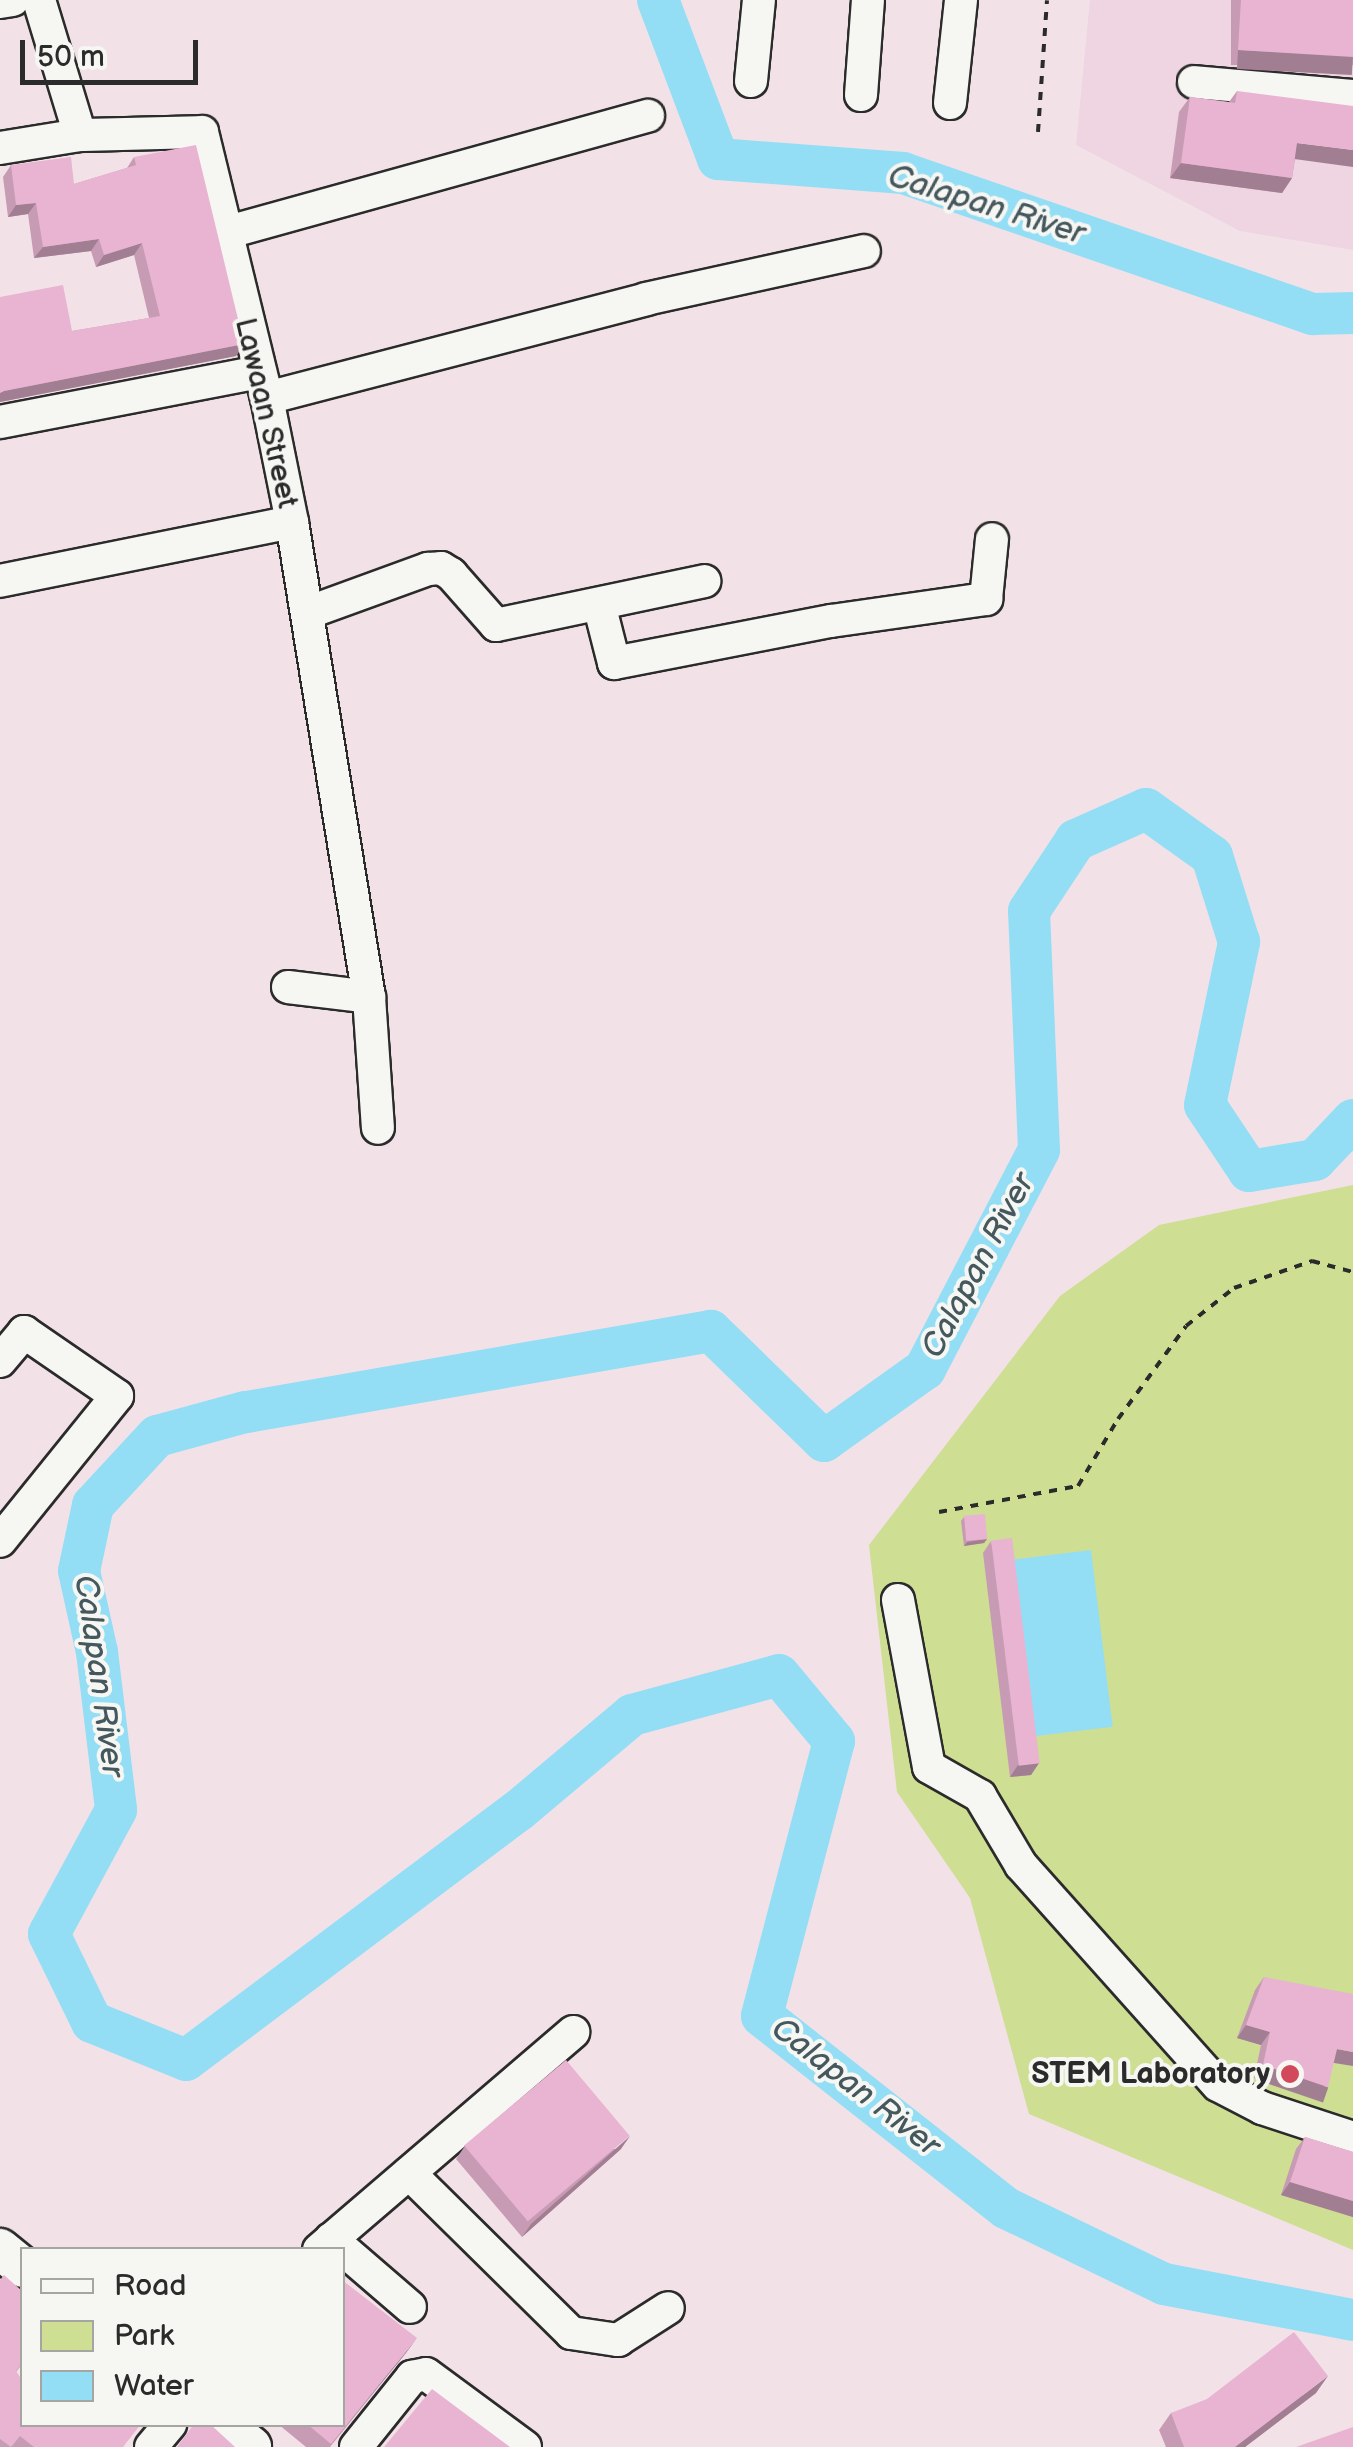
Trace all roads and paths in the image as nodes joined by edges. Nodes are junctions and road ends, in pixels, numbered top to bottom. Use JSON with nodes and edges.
{"nodes":[{"id":1,"x":13,"y":0,"type":"edge"},
{"id":2,"x":39,"y":0,"type":"edge"},
{"id":3,"x":759,"y":0,"type":"edge"},
{"id":4,"x":868,"y":0,"type":"edge"},
{"id":5,"x":961,"y":0,"type":"edge"},
{"id":6,"x":1047,"y":0,"type":"edge"},
{"id":7,"x":0,"y":2,"type":"edge"},
{"id":8,"x":751,"y":81,"type":"dead end"},
{"id":9,"x":1194,"y":82,"type":"dead end"},
{"id":10,"x":861,"y":95,"type":"dead end"},
{"id":11,"x":1353,"y":96,"type":"edge"},
{"id":12,"x":950,"y":103,"type":"dead end"},
{"id":13,"x":648,"y":116,"type":"dead end"},
{"id":14,"x":1038,"y":132,"type":"dead end"},
{"id":15,"x":80,"y":135,"type":"junction"},
{"id":16,"x":0,"y":148,"type":"edge"},
{"id":17,"x":224,"y":233,"type":"junction"},
{"id":18,"x":864,"y":251,"type":"dead end"},
{"id":19,"x":263,"y":385,"type":"junction"},
{"id":20,"x":0,"y":422,"type":"edge"},
{"id":21,"x":292,"y":522,"type":"junction"},
{"id":22,"x":992,"y":539,"type":"dead end"},
{"id":23,"x":704,"y":580,"type":"dead end"},
{"id":24,"x":0,"y":581,"type":"edge"},
{"id":25,"x":598,"y":604,"type":"junction"},
{"id":26,"x":307,"y":613,"type":"junction"},
{"id":27,"x":288,"y":987,"type":"dead end"},
{"id":28,"x":368,"y":997,"type":"junction"},
{"id":29,"x":378,"y":1128,"type":"dead end"},
{"id":30,"x":1353,"y":1272,"type":"edge"},
{"id":31,"x":0,"y":1361,"type":"edge"},
{"id":32,"x":939,"y":1512,"type":"dead end"},
{"id":33,"x":0,"y":1541,"type":"edge"},
{"id":34,"x":898,"y":1600,"type":"dead end"},
{"id":35,"x":573,"y":2032,"type":"dead end"},
{"id":36,"x":1353,"y":2138,"type":"edge"},
{"id":37,"x":409,"y":2173,"type":"junction"},
{"id":38,"x":325,"y":2244,"type":"edge"},
{"id":39,"x":0,"y":2249,"type":"edge"},
{"id":40,"x":345,"y":2259,"type":"edge"},
{"id":41,"x":20,"y":2265,"type":"edge"},
{"id":42,"x":410,"y":2307,"type":"dead end"},
{"id":43,"x":668,"y":2308,"type":"dead end"},
{"id":44,"x":168,"y":2427,"type":"edge"},
{"id":45,"x":226,"y":2427,"type":"edge"},
{"id":46,"x":151,"y":2447,"type":"edge"},
{"id":47,"x":251,"y":2447,"type":"edge"},
{"id":48,"x":356,"y":2447,"type":"edge"},
{"id":49,"x":525,"y":2447,"type":"edge"}],
"edges":[{"from":1,"to":7,"type":"street"},
{"from":2,"to":15,"type":"street"},
{"from":3,"to":8,"type":"street"},
{"from":4,"to":10,"type":"street"},
{"from":5,"to":12,"type":"street"},
{"from":6,"to":14,"type":"path"},
{"from":9,"to":11,"type":"street"},
{"from":13,"to":17,"type":"street"},
{"from":15,"to":16,"type":"street"},
{"from":15,"to":17,"type":"street","name":"Lawaan Street"},
{"from":17,"to":19,"type":"street","name":"Lawaan Street"},
{"from":18,"to":19,"type":"street"},
{"from":19,"to":20,"type":"street"},
{"from":19,"to":21,"type":"street","name":"Lawaan Street"},
{"from":21,"to":24,"type":"street","name":"Lawaan Street"},
{"from":21,"to":26,"type":"street"},
{"from":22,"to":25,"type":"street"},
{"from":23,"to":25,"type":"street"},
{"from":25,"to":26,"type":"street"},
{"from":26,"to":28,"type":"street"},
{"from":27,"to":28,"type":"street"},
{"from":28,"to":29,"type":"street"},
{"from":30,"to":32,"type":"path"},
{"from":31,"to":33,"type":"street"},
{"from":34,"to":36,"type":"street"},
{"from":35,"to":37,"type":"street"},
{"from":37,"to":38,"type":"street"},
{"from":37,"to":43,"type":"street"},
{"from":39,"to":41,"type":"main road"},
{"from":40,"to":42,"type":"street"},
{"from":44,"to":46,"type":"street"},
{"from":45,"to":47,"type":"main road"},
{"from":48,"to":49,"type":"street"}]}
